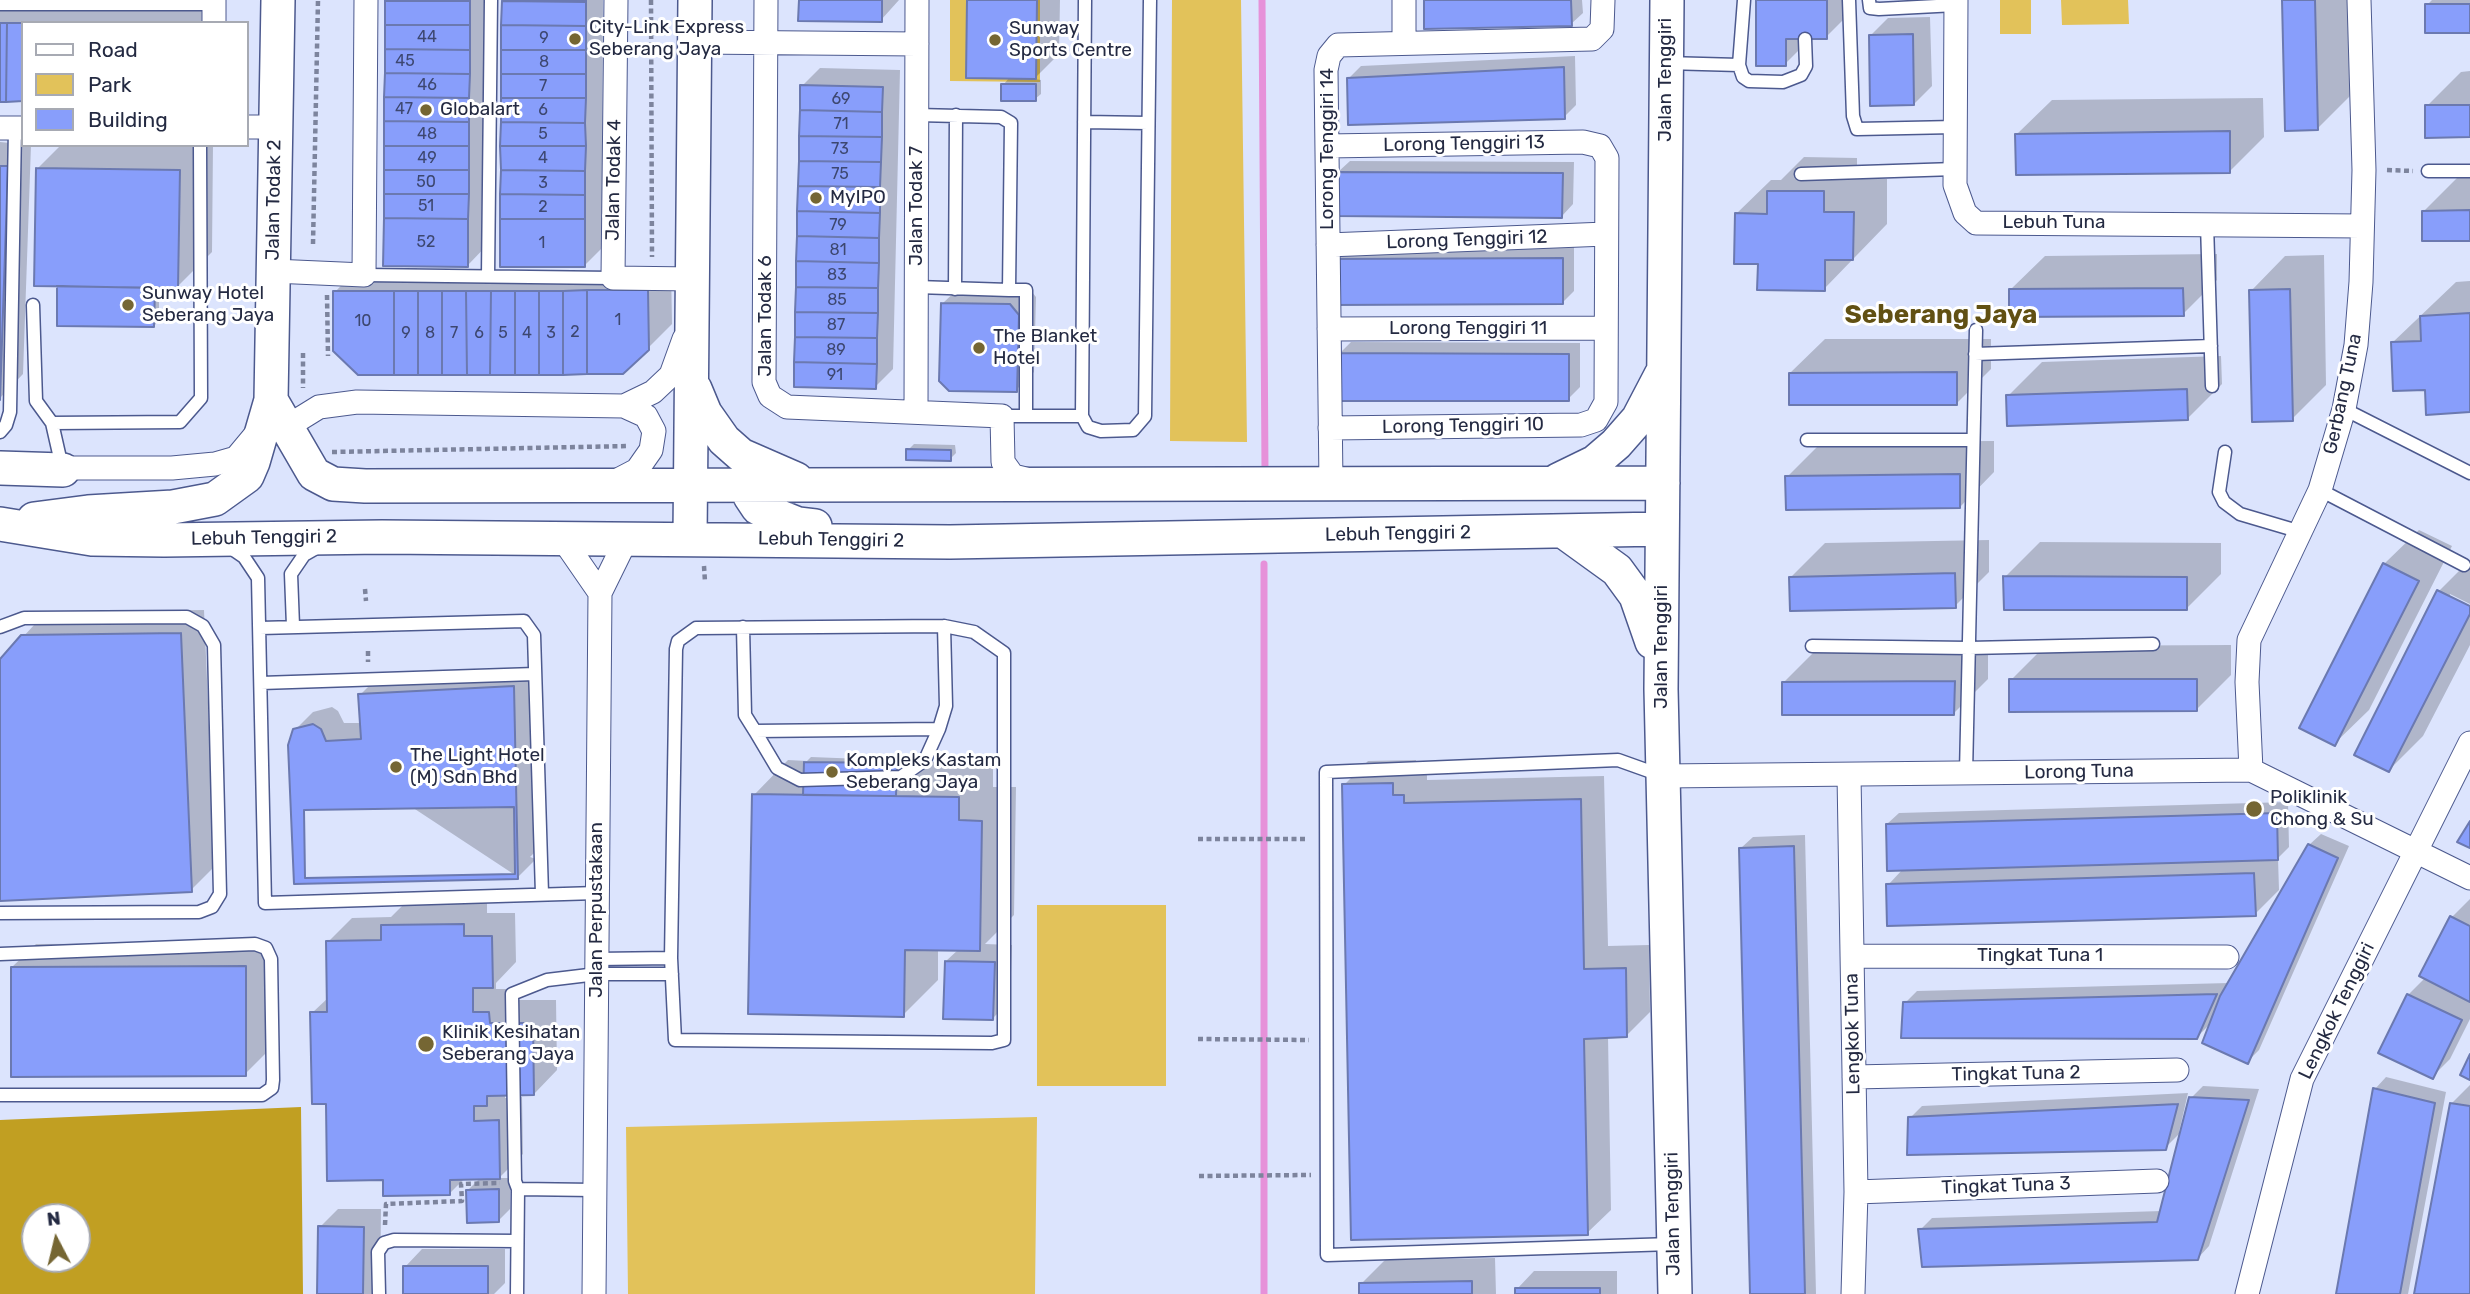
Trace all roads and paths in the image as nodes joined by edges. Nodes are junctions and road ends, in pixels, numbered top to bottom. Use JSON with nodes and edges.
{"nodes":[{"id":1,"x":318,"y":0,"type":"edge"},
{"id":2,"x":366,"y":0,"type":"edge"},
{"id":3,"x":491,"y":0,"type":"edge"},
{"id":4,"x":616,"y":0,"type":"edge"},
{"id":5,"x":651,"y":0,"type":"edge"},
{"id":6,"x":695,"y":0,"type":"edge"},
{"id":7,"x":766,"y":0,"type":"edge"},
{"id":8,"x":917,"y":0,"type":"edge"},
{"id":9,"x":1085,"y":0,"type":"edge"},
{"id":10,"x":1150,"y":0,"type":"edge"},
{"id":11,"x":1404,"y":0,"type":"edge"},
{"id":12,"x":1603,"y":0,"type":"edge"},
{"id":13,"x":1667,"y":0,"type":"edge"},
{"id":14,"x":1744,"y":0,"type":"edge"},
{"id":15,"x":1849,"y":0,"type":"edge"},
{"id":16,"x":1869,"y":0,"type":"edge"},
{"id":17,"x":2359,"y":0,"type":"edge"},
{"id":18,"x":277,"y":2,"type":"edge"},
{"id":19,"x":1956,"y":2,"type":"edge"},
{"id":20,"x":0,"y":4,"type":"edge"},
{"id":21,"x":214,"y":9,"type":"edge"},
{"id":22,"x":1805,"y":39,"type":"dead end"},
{"id":23,"x":695,"y":42,"type":"junction"},
{"id":24,"x":766,"y":43,"type":"junction"},
{"id":25,"x":1404,"y":43,"type":"junction"},
{"id":26,"x":917,"y":44,"type":"junction"},
{"id":27,"x":1666,"y":63,"type":"junction"},
{"id":28,"x":1739,"y":65,"type":"junction"},
{"id":29,"x":917,"y":115,"type":"junction"},
{"id":30,"x":956,"y":115,"type":"junction"},
{"id":31,"x":1084,"y":122,"type":"junction"},
{"id":32,"x":1148,"y":123,"type":"junction"},
{"id":33,"x":261,"y":127,"type":"edge"},
{"id":34,"x":1955,"y":127,"type":"junction"},
{"id":35,"x":13,"y":128,"type":"edge"},
{"id":36,"x":1327,"y":146,"type":"junction"},
{"id":37,"x":200,"y":147,"type":"edge"},
{"id":38,"x":1955,"y":169,"type":"junction"},
{"id":39,"x":2364,"y":170,"type":"junction"},
{"id":40,"x":2428,"y":171,"type":"joint"},
{"id":41,"x":2470,"y":171,"type":"edge"},
{"id":42,"x":1801,"y":174,"type":"dead end"},
{"id":43,"x":2207,"y":224,"type":"junction"},
{"id":44,"x":2362,"y":226,"type":"junction"},
{"id":45,"x":1606,"y":234,"type":"junction"},
{"id":46,"x":313,"y":244,"type":"dead end"},
{"id":47,"x":1328,"y":245,"type":"junction"},
{"id":48,"x":273,"y":271,"type":"junction"},
{"id":49,"x":327,"y":273,"type":"junction"},
{"id":50,"x":364,"y":275,"type":"junction"},
{"id":51,"x":488,"y":276,"type":"junction"},
{"id":52,"x":613,"y":278,"type":"junction"},
{"id":53,"x":652,"y":278,"type":"junction"},
{"id":54,"x":695,"y":279,"type":"junction"},
{"id":55,"x":917,"y":287,"type":"junction"},
{"id":56,"x":955,"y":289,"type":"junction"},
{"id":57,"x":1009,"y":290,"type":"junction"},
{"id":58,"x":33,"y":305,"type":"dead end"},
{"id":59,"x":1606,"y":328,"type":"junction"},
{"id":60,"x":1329,"y":329,"type":"junction"},
{"id":61,"x":1976,"y":330,"type":"dead end"},
{"id":62,"x":2211,"y":346,"type":"junction"},
{"id":63,"x":1975,"y":354,"type":"junction"},
{"id":64,"x":328,"y":356,"type":"dead end"},
{"id":65,"x":1664,"y":369,"type":"junction"},
{"id":66,"x":693,"y":385,"type":"junction"},
{"id":67,"x":2212,"y":386,"type":"dead end"},
{"id":68,"x":624,"y":406,"type":"junction"},
{"id":69,"x":2344,"y":409,"type":"junction"},
{"id":70,"x":916,"y":412,"type":"junction"},
{"id":71,"x":275,"y":415,"type":"junction"},
{"id":72,"x":1002,"y":416,"type":"junction"},
{"id":73,"x":1026,"y":416,"type":"junction"},
{"id":74,"x":1082,"y":416,"type":"junction"},
{"id":75,"x":52,"y":423,"type":"junction"},
{"id":76,"x":1330,"y":428,"type":"junction"},
{"id":77,"x":0,"y":432,"type":"edge"},
{"id":78,"x":1807,"y":440,"type":"dead end"},
{"id":79,"x":1973,"y":440,"type":"junction"},
{"id":80,"x":629,"y":446,"type":"dead end"},
{"id":81,"x":334,"y":452,"type":"dead end"},
{"id":82,"x":2225,"y":452,"type":"dead end"},
{"id":83,"x":0,"y":461,"type":"edge"},
{"id":84,"x":0,"y":468,"type":"edge"},
{"id":85,"x":63,"y":470,"type":"junction"},
{"id":86,"x":2470,"y":473,"type":"edge"},
{"id":87,"x":1552,"y":483,"type":"junction"},
{"id":88,"x":1663,"y":483,"type":"junction"},
{"id":89,"x":1048,"y":484,"type":"junction"},
{"id":90,"x":1331,"y":484,"type":"junction"},
{"id":91,"x":749,"y":485,"type":"junction"},
{"id":92,"x":811,"y":485,"type":"junction"},
{"id":93,"x":606,"y":486,"type":"junction"},
{"id":94,"x":691,"y":486,"type":"junction"},
{"id":95,"x":2320,"y":490,"type":"junction"},
{"id":96,"x":0,"y":524,"type":"edge"},
{"id":97,"x":1662,"y":529,"type":"junction"},
{"id":98,"x":1595,"y":530,"type":"junction"},
{"id":99,"x":1563,"y":531,"type":"junction"},
{"id":100,"x":2301,"y":532,"type":"junction"},
{"id":101,"x":333,"y":537,"type":"junction"},
{"id":102,"x":216,"y":538,"type":"junction"},
{"id":103,"x":562,"y":538,"type":"junction"},
{"id":104,"x":627,"y":538,"type":"junction"},
{"id":105,"x":690,"y":538,"type":"junction"},
{"id":106,"x":950,"y":542,"type":"junction"},
{"id":107,"x":2464,"y":565,"type":"dead end"},
{"id":108,"x":365,"y":589,"type":"dead end"},
{"id":109,"x":600,"y":593,"type":"junction"},
{"id":110,"x":366,"y":601,"type":"dead end"},
{"id":111,"x":293,"y":625,"type":"junction"},
{"id":112,"x":944,"y":626,"type":"junction"},
{"id":113,"x":0,"y":627,"type":"edge"},
{"id":114,"x":743,"y":627,"type":"junction"},
{"id":115,"x":260,"y":628,"type":"junction"},
{"id":116,"x":2153,"y":644,"type":"dead end"},
{"id":117,"x":1812,"y":646,"type":"dead end"},
{"id":118,"x":1969,"y":648,"type":"junction"},
{"id":119,"x":535,"y":674,"type":"junction"},
{"id":120,"x":261,"y":683,"type":"junction"},
{"id":121,"x":1661,"y":689,"type":"junction"},
{"id":122,"x":939,"y":730,"type":"junction"},
{"id":123,"x":755,"y":731,"type":"junction"},
{"id":124,"x":2470,"y":743,"type":"edge"},
{"id":125,"x":2251,"y":770,"type":"junction"},
{"id":126,"x":1966,"y":773,"type":"junction"},
{"id":127,"x":1849,"y":775,"type":"junction"},
{"id":128,"x":1663,"y":776,"type":"junction"},
{"id":129,"x":1327,"y":838,"type":"junction"},
{"id":130,"x":1198,"y":839,"type":"dead end"},
{"id":131,"x":2416,"y":852,"type":"junction"},
{"id":132,"x":2470,"y":877,"type":"edge"},
{"id":133,"x":597,"y":893,"type":"junction"},
{"id":134,"x":542,"y":894,"type":"junction"},
{"id":135,"x":0,"y":914,"type":"edge"},
{"id":136,"x":0,"y":954,"type":"edge"},
{"id":137,"x":1852,"y":956,"type":"junction"},
{"id":138,"x":2227,"y":957,"type":"dead end"},
{"id":139,"x":671,"y":958,"type":"junction"},
{"id":140,"x":597,"y":967,"type":"junction"},
{"id":141,"x":672,"y":974,"type":"junction"},
{"id":142,"x":1198,"y":1039,"type":"dead end"},
{"id":143,"x":1326,"y":1041,"type":"junction"},
{"id":144,"x":2178,"y":1070,"type":"dead end"},
{"id":145,"x":1854,"y":1077,"type":"junction"},
{"id":146,"x":0,"y":1095,"type":"edge"},
{"id":147,"x":503,"y":1171,"type":"dead end"},
{"id":148,"x":1325,"y":1174,"type":"junction"},
{"id":149,"x":1199,"y":1176,"type":"dead end"},
{"id":150,"x":2157,"y":1181,"type":"dead end"},
{"id":151,"x":518,"y":1189,"type":"junction"},
{"id":152,"x":595,"y":1190,"type":"junction"},
{"id":153,"x":1856,"y":1192,"type":"junction"},
{"id":154,"x":517,"y":1241,"type":"junction"},
{"id":155,"x":384,"y":1243,"type":"junction"},
{"id":156,"x":1674,"y":1244,"type":"junction"},
{"id":157,"x":379,"y":1294,"type":"edge"},
{"id":158,"x":517,"y":1294,"type":"edge"},
{"id":159,"x":594,"y":1294,"type":"edge"},
{"id":160,"x":1675,"y":1294,"type":"edge"},
{"id":161,"x":1853,"y":1294,"type":"edge"},
{"id":162,"x":2246,"y":1294,"type":"edge"}],
"edges":[{"from":1,"to":46,"type":"path"},
{"from":2,"to":50,"type":"street"},
{"from":3,"to":51,"type":"lane"},
{"from":4,"to":52,"type":"street","name":"Jalan Todak 4"},
{"from":5,"to":53,"type":"path"},
{"from":6,"to":23,"type":"street"},
{"from":7,"to":24,"type":"street","name":"Jalan Todak 6"},
{"from":8,"to":26,"type":"street","name":"Jalan Todak 7"},
{"from":9,"to":31,"type":"lane"},
{"from":10,"to":32,"type":"lane"},
{"from":11,"to":25,"type":"street"},
{"from":12,"to":25,"type":"street","name":"Lorong Tenggiri 14"},
{"from":13,"to":27,"type":"street","name":"Jalan Tenggiri"},
{"from":14,"to":28,"type":"lane"},
{"from":15,"to":34,"type":"lane"},
{"from":16,"to":19,"type":"lane"},
{"from":17,"to":39,"type":"street","name":"Gerbang Tuna"},
{"from":18,"to":33,"type":"street","name":"Jalan Todak 2"},
{"from":19,"to":34,"type":"street","name":"Lebuh Tuna"},
{"from":20,"to":21,"type":"lane"},
{"from":22,"to":28,"type":"lane"},
{"from":23,"to":24,"type":"street"},
{"from":23,"to":54,"type":"street"},
{"from":24,"to":26,"type":"street"},
{"from":24,"to":70,"type":"street","name":"Jalan Todak 6"},
{"from":25,"to":36,"type":"street","name":"Lorong Tenggiri 14"},
{"from":26,"to":29,"type":"street","name":"Jalan Todak 7"},
{"from":27,"to":28,"type":"lane"},
{"from":27,"to":65,"type":"street","name":"Jalan Tenggiri"},
{"from":29,"to":30,"type":"lane"},
{"from":29,"to":55,"type":"street","name":"Jalan Todak 7"},
{"from":30,"to":56,"type":"lane"},
{"from":30,"to":57,"type":"lane"},
{"from":31,"to":32,"type":"lane"},
{"from":31,"to":74,"type":"lane"},
{"from":32,"to":74,"type":"lane"},
{"from":33,"to":48,"type":"street","name":"Jalan Todak 2"},
{"from":34,"to":38,"type":"street","name":"Lebuh Tuna"},
{"from":35,"to":77,"type":"lane"},
{"from":36,"to":45,"type":"street","name":"Lorong Tenggiri 13"},
{"from":36,"to":47,"type":"street","name":"Lorong Tenggiri 14"},
{"from":37,"to":75,"type":"lane"},
{"from":38,"to":42,"type":"lane"},
{"from":38,"to":43,"type":"street","name":"Lebuh Tuna"},
{"from":39,"to":40,"type":"path"},
{"from":39,"to":44,"type":"street","name":"Gerbang Tuna"},
{"from":40,"to":41,"type":"lane"},
{"from":43,"to":44,"type":"street","name":"Lebuh Tuna"},
{"from":43,"to":62,"type":"lane"},
{"from":44,"to":69,"type":"street","name":"Gerbang Tuna"},
{"from":45,"to":47,"type":"street","name":"Lorong Tenggiri 12"},
{"from":45,"to":59,"type":"street"},
{"from":47,"to":60,"type":"street","name":"Lorong Tenggiri 14"},
{"from":48,"to":49,"type":"street"},
{"from":48,"to":71,"type":"street","name":"Jalan Todak 2"},
{"from":49,"to":50,"type":"street"},
{"from":49,"to":64,"type":"path"},
{"from":50,"to":51,"type":"lane"},
{"from":51,"to":52,"type":"lane"},
{"from":52,"to":53,"type":"street"},
{"from":53,"to":54,"type":"street"},
{"from":54,"to":66,"type":"street"},
{"from":54,"to":68,"type":"street"},
{"from":55,"to":56,"type":"lane"},
{"from":55,"to":70,"type":"street","name":"Jalan Todak 7"},
{"from":56,"to":57,"type":"lane"},
{"from":57,"to":73,"type":"lane"},
{"from":58,"to":75,"type":"lane"},
{"from":59,"to":60,"type":"street","name":"Lorong Tenggiri 11"},
{"from":59,"to":76,"type":"street","name":"Lorong Tenggiri 10"},
{"from":60,"to":76,"type":"street","name":"Lorong Tenggiri 14"},
{"from":61,"to":63,"type":"lane"},
{"from":62,"to":63,"type":"lane"},
{"from":62,"to":67,"type":"lane"},
{"from":63,"to":79,"type":"lane"},
{"from":65,"to":87,"type":"street"},
{"from":65,"to":88,"type":"street","name":"Jalan Tenggiri"},
{"from":66,"to":92,"type":"street"},
{"from":66,"to":94,"type":"street"},
{"from":68,"to":71,"type":"street"},
{"from":68,"to":93,"type":"street"},
{"from":69,"to":86,"type":"lane"},
{"from":69,"to":95,"type":"street","name":"Gerbang Tuna"},
{"from":70,"to":72,"type":"street","name":"Jalan Todak 6"},
{"from":71,"to":85,"type":"street"},
{"from":71,"to":93,"type":"street"},
{"from":71,"to":96,"type":"street","name":"Lebuh Tenggiri 2"},
{"from":72,"to":73,"type":"lane"},
{"from":72,"to":89,"type":"street"},
{"from":73,"to":74,"type":"lane"},
{"from":75,"to":85,"type":"lane"},
{"from":76,"to":90,"type":"street","name":"Lorong Tenggiri 14"},
{"from":78,"to":79,"type":"lane"},
{"from":79,"to":118,"type":"lane"},
{"from":80,"to":81,"type":"path"},
{"from":82,"to":100,"type":"lane"},
{"from":83,"to":85,"type":"street"},
{"from":84,"to":85,"type":"street"},
{"from":87,"to":88,"type":"street"},
{"from":87,"to":90,"type":"street"},
{"from":87,"to":98,"type":"street"},
{"from":88,"to":97,"type":"street","name":"Jalan Tenggiri"},
{"from":89,"to":90,"type":"street"},
{"from":89,"to":92,"type":"street"},
{"from":91,"to":92,"type":"street"},
{"from":91,"to":94,"type":"street"},
{"from":91,"to":106,"type":"street"},
{"from":93,"to":94,"type":"street"},
{"from":94,"to":105,"type":"street"},
{"from":95,"to":100,"type":"street","name":"Gerbang Tuna"},
{"from":95,"to":107,"type":"lane"},
{"from":96,"to":102,"type":"street","name":"Lebuh Tenggiri 2"},
{"from":97,"to":98,"type":"street","name":"Lebuh Tenggiri 2"},
{"from":97,"to":121,"type":"street","name":"Jalan Tenggiri"},
{"from":98,"to":99,"type":"street","name":"Lebuh Tenggiri 2"},
{"from":99,"to":106,"type":"street","name":"Lebuh Tenggiri 2"},
{"from":99,"to":121,"type":"street"},
{"from":100,"to":125,"type":"street","name":"Gerbang Tuna"},
{"from":101,"to":102,"type":"street","name":"Lebuh Tenggiri 2"},
{"from":101,"to":103,"type":"street","name":"Lebuh Tenggiri 2"},
{"from":101,"to":111,"type":"lane"},
{"from":102,"to":115,"type":"lane"},
{"from":103,"to":104,"type":"street","name":"Lebuh Tenggiri 2"},
{"from":103,"to":109,"type":"street"},
{"from":104,"to":105,"type":"street","name":"Lebuh Tenggiri 2"},
{"from":104,"to":109,"type":"street"},
{"from":105,"to":106,"type":"street","name":"Lebuh Tenggiri 2"},
{"from":108,"to":110,"type":"path"},
{"from":109,"to":133,"type":"street","name":"Jalan Perpustakaan"},
{"from":111,"to":115,"type":"lane"},
{"from":111,"to":119,"type":"lane"},
{"from":112,"to":114,"type":"lane"},
{"from":112,"to":122,"type":"lane"},
{"from":112,"to":141,"type":"lane"},
{"from":113,"to":135,"type":"lane"},
{"from":114,"to":123,"type":"lane"},
{"from":114,"to":139,"type":"lane"},
{"from":115,"to":120,"type":"lane"},
{"from":116,"to":118,"type":"lane"},
{"from":117,"to":118,"type":"lane"},
{"from":118,"to":126,"type":"lane"},
{"from":119,"to":120,"type":"lane"},
{"from":119,"to":134,"type":"lane"},
{"from":120,"to":134,"type":"lane"},
{"from":121,"to":128,"type":"street","name":"Jalan Tenggiri"},
{"from":122,"to":123,"type":"lane"},
{"from":122,"to":123,"type":"lane"},
{"from":124,"to":131,"type":"street","name":"Lengkok Tenggiri"},
{"from":125,"to":126,"type":"street","name":"Lorong Tuna"},
{"from":125,"to":131,"type":"street","name":"Lorong Tuna"},
{"from":126,"to":127,"type":"street","name":"Lorong Tuna"},
{"from":127,"to":128,"type":"street","name":"Lorong Tuna"},
{"from":127,"to":137,"type":"street","name":"Lengkok Tuna"},
{"from":128,"to":129,"type":"lane"},
{"from":128,"to":156,"type":"street","name":"Jalan Tenggiri"},
{"from":129,"to":130,"type":"path"},
{"from":129,"to":143,"type":"lane"},
{"from":131,"to":132,"type":"street","name":"Lorong Tuna"},
{"from":131,"to":162,"type":"street","name":"Lengkok Tenggiri"},
{"from":133,"to":134,"type":"lane"},
{"from":133,"to":140,"type":"street","name":"Jalan Perpustakaan"},
{"from":136,"to":146,"type":"lane"},
{"from":137,"to":138,"type":"street","name":"Tingkat Tuna 1"},
{"from":137,"to":145,"type":"street","name":"Lengkok Tuna"},
{"from":139,"to":140,"type":"lane"},
{"from":139,"to":141,"type":"lane"},
{"from":140,"to":141,"type":"lane"},
{"from":140,"to":151,"type":"lane"},
{"from":140,"to":152,"type":"street","name":"Jalan Perpustakaan"},
{"from":142,"to":143,"type":"path"},
{"from":143,"to":148,"type":"lane"},
{"from":144,"to":145,"type":"street","name":"Tingkat Tuna 2"},
{"from":145,"to":153,"type":"street","name":"Lengkok Tuna"},
{"from":147,"to":155,"type":"path"},
{"from":148,"to":149,"type":"path"},
{"from":148,"to":156,"type":"lane"},
{"from":150,"to":153,"type":"street","name":"Tingkat Tuna 3"},
{"from":151,"to":152,"type":"lane"},
{"from":151,"to":154,"type":"lane"},
{"from":152,"to":159,"type":"street","name":"Jalan Perpustakaan"},
{"from":153,"to":161,"type":"street","name":"Lengkok Tuna"},
{"from":154,"to":155,"type":"lane"},
{"from":154,"to":158,"type":"lane"},
{"from":155,"to":157,"type":"lane"},
{"from":156,"to":160,"type":"street","name":"Jalan Tenggiri"}]}
